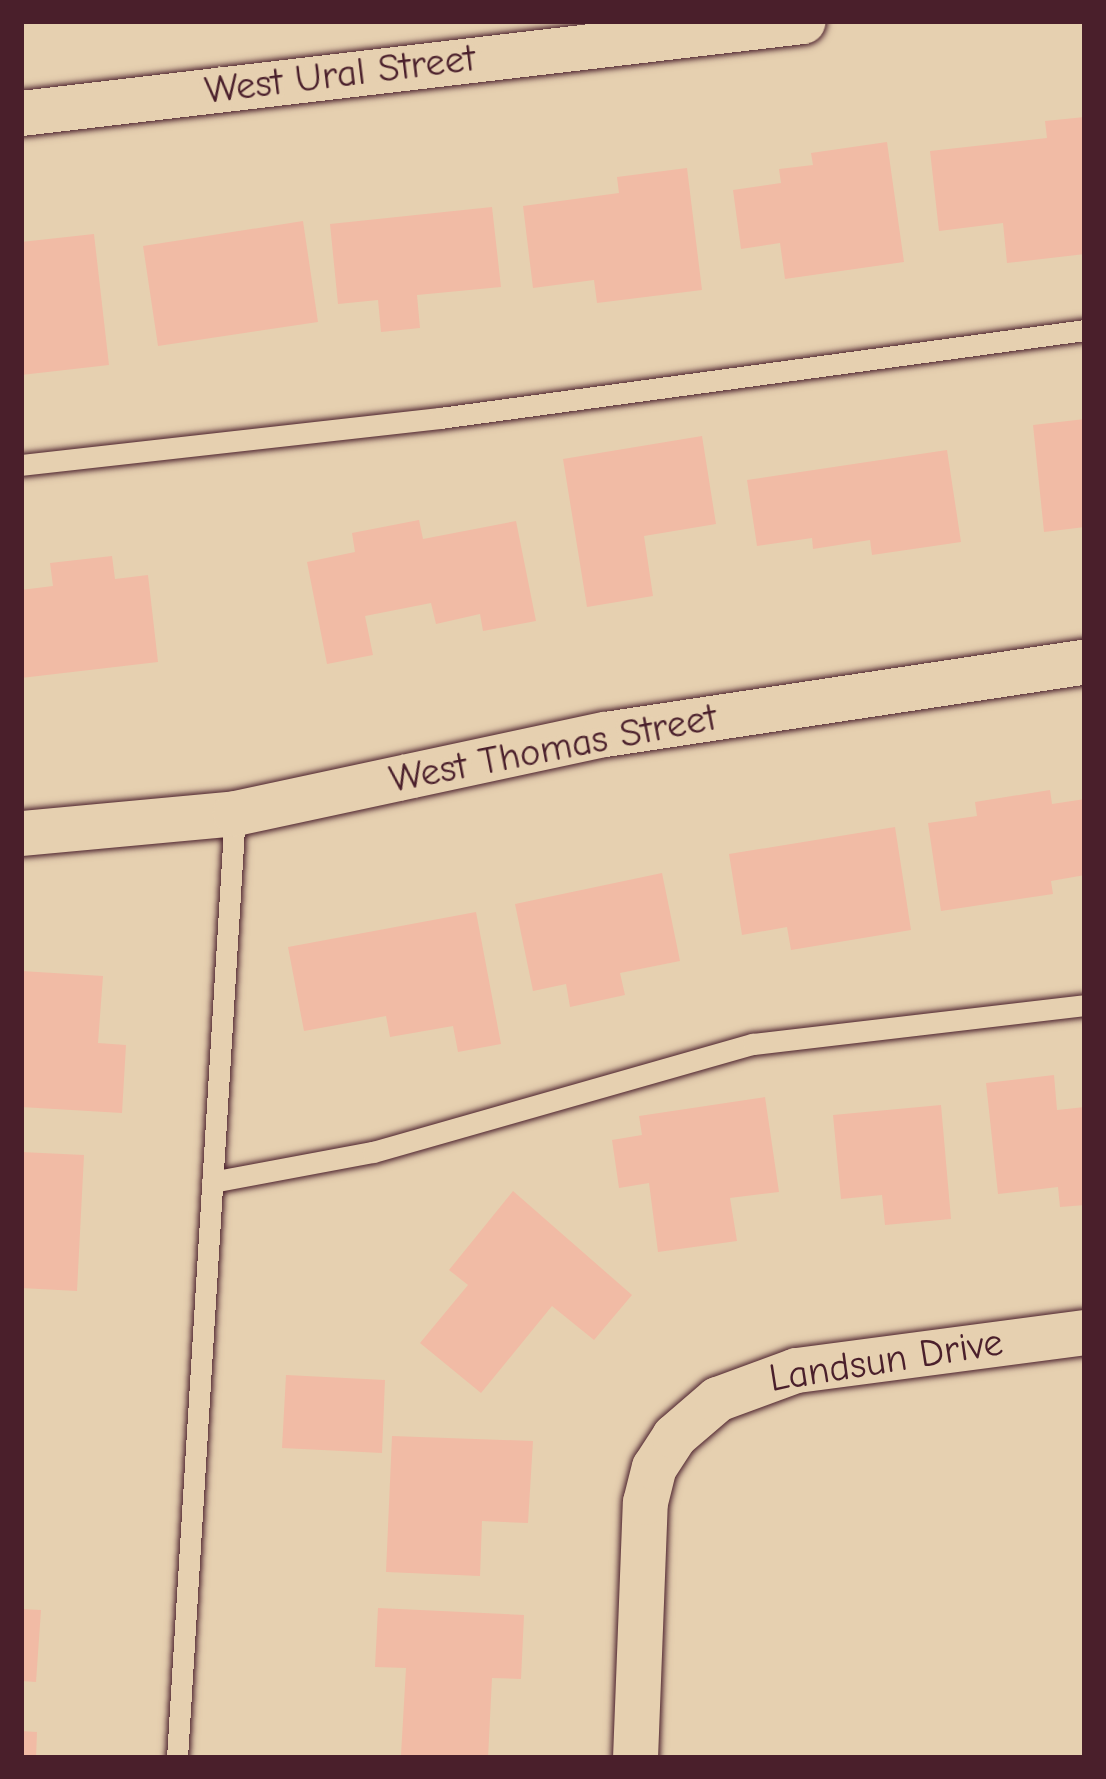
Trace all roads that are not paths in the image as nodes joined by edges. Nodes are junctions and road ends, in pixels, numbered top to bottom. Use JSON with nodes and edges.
{"nodes":[{"id":1,"x":802,"y":21,"type":"edge"},
{"id":2,"x":21,"y":113,"type":"edge"},
{"id":3,"x":1085,"y":330,"type":"edge"},
{"id":4,"x":21,"y":465,"type":"edge"},
{"id":5,"x":1085,"y":661,"type":"edge"},
{"id":6,"x":235,"y":813,"type":"junction"},
{"id":7,"x":21,"y":833,"type":"edge"},
{"id":8,"x":1085,"y":1005,"type":"edge"},
{"id":9,"x":212,"y":1182,"type":"junction"},
{"id":10,"x":1085,"y":1332,"type":"edge"},
{"id":11,"x":177,"y":1758,"type":"edge"},
{"id":12,"x":635,"y":1758,"type":"edge"}],
"edges":[{"from":1,"to":2,"type":"street","name":"West Ural Street"},
{"from":3,"to":4,"type":"lane"},
{"from":5,"to":6,"type":"street","name":"West Thomas Street"},
{"from":6,"to":7,"type":"street","name":"West Thomas Street"},
{"from":6,"to":9,"type":"lane"},
{"from":8,"to":9,"type":"lane"},
{"from":9,"to":11,"type":"lane"},
{"from":10,"to":12,"type":"street","name":"Landsun Drive"}]}
